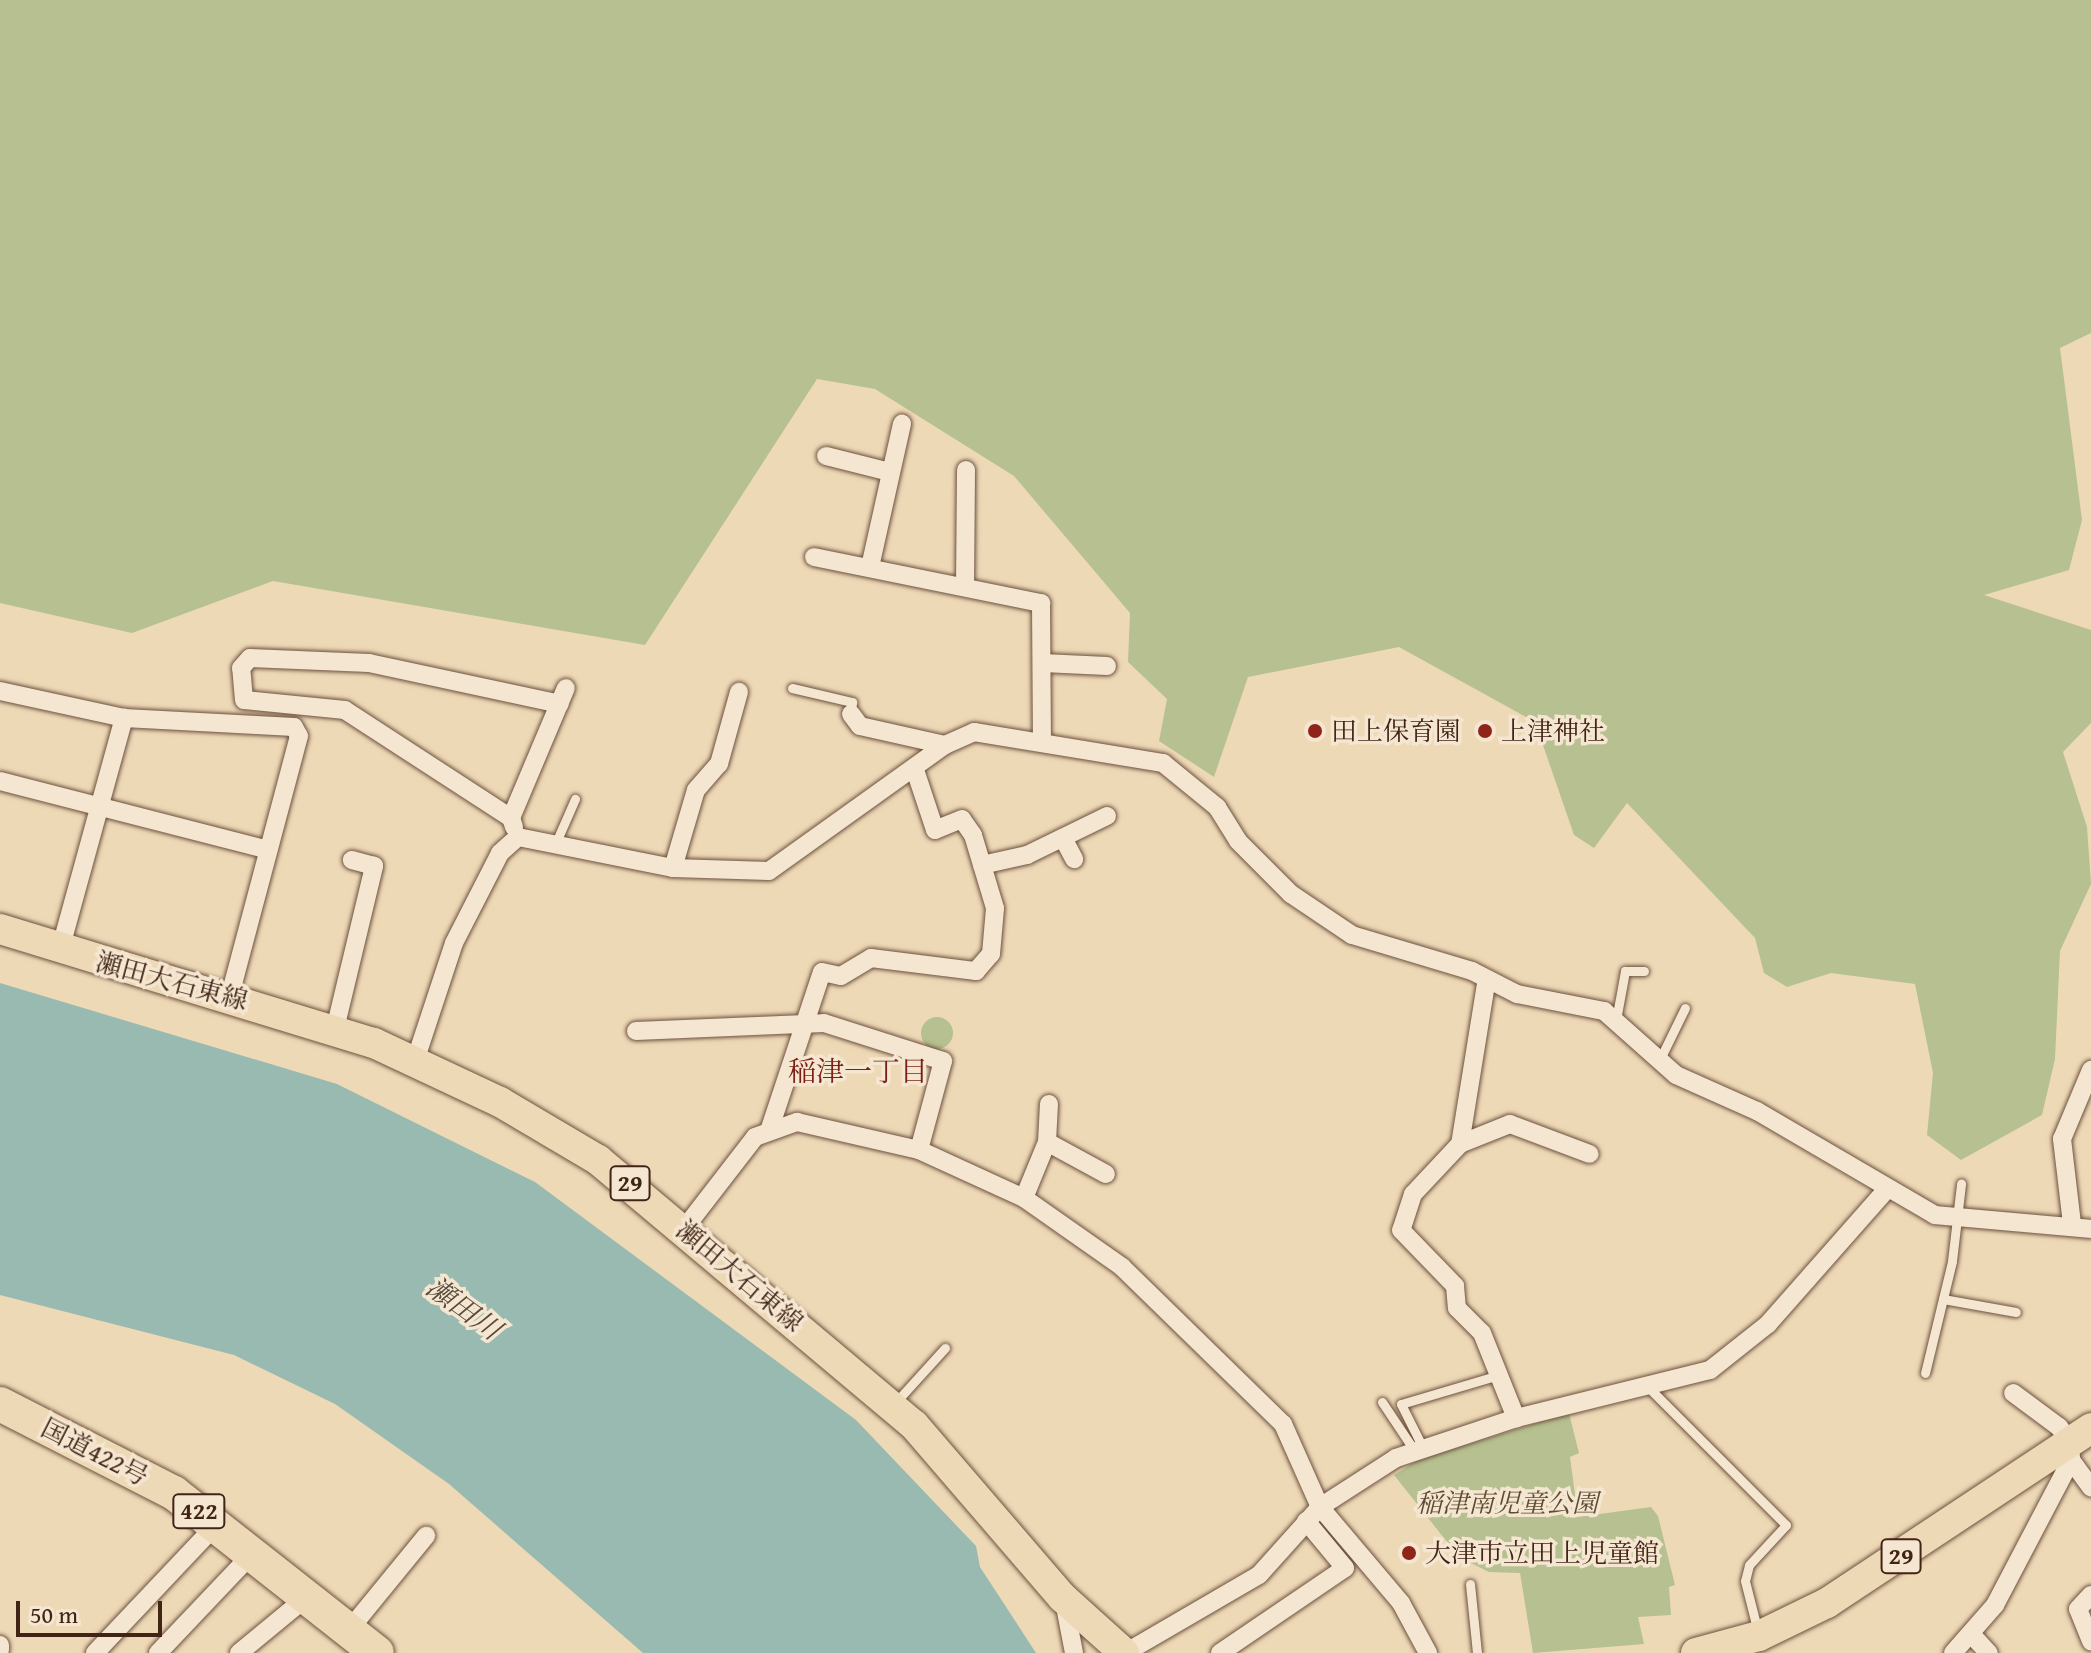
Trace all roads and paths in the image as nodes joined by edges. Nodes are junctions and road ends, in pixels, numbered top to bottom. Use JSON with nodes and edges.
{"nodes":[{"id":1,"x":902,"y":424,"type":"dead end"},
{"id":2,"x":826,"y":456,"type":"dead end"},
{"id":3,"x":966,"y":470,"type":"dead end"},
{"id":4,"x":890,"y":472,"type":"junction"},
{"id":5,"x":814,"y":557,"type":"dead end"},
{"id":6,"x":870,"y":567,"type":"junction"},
{"id":7,"x":965,"y":586,"type":"junction"},
{"id":8,"x":1043,"y":663,"type":"junction"},
{"id":9,"x":1107,"y":666,"type":"dead end"},
{"id":10,"x":792,"y":688,"type":"dead end"},
{"id":11,"x":0,"y":691,"type":"edge"},
{"id":12,"x":739,"y":692,"type":"dead end"},
{"id":13,"x":851,"y":714,"type":"joint"},
{"id":14,"x":124,"y":718,"type":"junction"},
{"id":15,"x":1042,"y":742,"type":"junction"},
{"id":16,"x":945,"y":745,"type":"junction"},
{"id":17,"x":915,"y":770,"type":"junction"},
{"id":18,"x":0,"y":781,"type":"edge"},
{"id":19,"x":575,"y":799,"type":"dead end"},
{"id":20,"x":100,"y":807,"type":"junction"},
{"id":21,"x":1107,"y":816,"type":"dead end"},
{"id":22,"x":511,"y":818,"type":"junction"},
{"id":23,"x":518,"y":837,"type":"junction"},
{"id":24,"x":1063,"y":838,"type":"junction"},
{"id":25,"x":557,"y":840,"type":"junction"},
{"id":26,"x":268,"y":850,"type":"junction"},
{"id":27,"x":1074,"y":859,"type":"dead end"},
{"id":28,"x":352,"y":860,"type":"dead end"},
{"id":29,"x":982,"y":865,"type":"junction"},
{"id":30,"x":673,"y":868,"type":"junction"},
{"id":31,"x":0,"y":929,"type":"edge"},
{"id":32,"x":60,"y":950,"type":"junction"},
{"id":33,"x":1644,"y":971,"type":"dead end"},
{"id":34,"x":1486,"y":984,"type":"junction"},
{"id":35,"x":230,"y":995,"type":"junction"},
{"id":36,"x":1685,"y":1008,"type":"dead end"},
{"id":37,"x":1616,"y":1020,"type":"junction"},
{"id":38,"x":804,"y":1025,"type":"junction"},
{"id":39,"x":335,"y":1029,"type":"junction"},
{"id":40,"x":636,"y":1031,"type":"dead end"},
{"id":41,"x":415,"y":1061,"type":"junction"},
{"id":42,"x":1658,"y":1064,"type":"junction"},
{"id":43,"x":2091,"y":1070,"type":"edge"},
{"id":44,"x":1049,"y":1104,"type":"dead end"},
{"id":45,"x":770,"y":1128,"type":"junction"},
{"id":46,"x":1047,"y":1142,"type":"junction"},
{"id":47,"x":1460,"y":1144,"type":"junction"},
{"id":48,"x":919,"y":1150,"type":"junction"},
{"id":49,"x":1590,"y":1154,"type":"dead end"},
{"id":50,"x":1106,"y":1174,"type":"dead end"},
{"id":51,"x":1961,"y":1184,"type":"dead end"},
{"id":52,"x":1886,"y":1190,"type":"junction"},
{"id":53,"x":1024,"y":1198,"type":"junction"},
{"id":54,"x":1960,"y":1219,"type":"junction"},
{"id":55,"x":2072,"y":1224,"type":"junction"},
{"id":56,"x":684,"y":1229,"type":"junction"},
{"id":57,"x":2091,"y":1229,"type":"edge"},
{"id":58,"x":1943,"y":1299,"type":"junction"},
{"id":59,"x":2016,"y":1312,"type":"dead end"},
{"id":60,"x":945,"y":1348,"type":"dead end"},
{"id":61,"x":1925,"y":1373,"type":"dead end"},
{"id":62,"x":1499,"y":1375,"type":"junction"},
{"id":63,"x":1648,"y":1387,"type":"junction"},
{"id":64,"x":2013,"y":1393,"type":"dead end"},
{"id":65,"x":1382,"y":1402,"type":"dead end"},
{"id":66,"x":0,"y":1404,"type":"edge"},
{"id":67,"x":892,"y":1406,"type":"junction"},
{"id":68,"x":1516,"y":1418,"type":"junction"},
{"id":69,"x":2077,"y":1443,"type":"edge"},
{"id":70,"x":1418,"y":1448,"type":"junction"},
{"id":71,"x":2091,"y":1488,"type":"edge"},
{"id":72,"x":1320,"y":1507,"type":"junction"},
{"id":73,"x":1306,"y":1521,"type":"junction"},
{"id":74,"x":217,"y":1524,"type":"junction"},
{"id":75,"x":426,"y":1536,"type":"dead end"},
{"id":76,"x":253,"y":1553,"type":"junction"},
{"id":77,"x":1470,"y":1584,"type":"dead end"},
{"id":78,"x":2091,"y":1595,"type":"edge"},
{"id":79,"x":307,"y":1597,"type":"junction"},
{"id":80,"x":1063,"y":1598,"type":"junction"},
{"id":81,"x":349,"y":1630,"type":"junction"},
{"id":82,"x":1971,"y":1634,"type":"junction"},
{"id":83,"x":2091,"y":1642,"type":"edge"},
{"id":84,"x":1762,"y":1644,"type":"edge"},
{"id":85,"x":98,"y":1652,"type":"edge"},
{"id":86,"x":158,"y":1653,"type":"edge"},
{"id":87,"x":239,"y":1653,"type":"edge"},
{"id":88,"x":377,"y":1653,"type":"edge"},
{"id":89,"x":1074,"y":1653,"type":"edge"},
{"id":90,"x":1103,"y":1653,"type":"edge"},
{"id":91,"x":1123,"y":1653,"type":"edge"},
{"id":92,"x":1220,"y":1653,"type":"edge"},
{"id":93,"x":1428,"y":1653,"type":"edge"},
{"id":94,"x":1477,"y":1653,"type":"edge"},
{"id":95,"x":1696,"y":1653,"type":"edge"},
{"id":96,"x":1953,"y":1653,"type":"edge"},
{"id":97,"x":1989,"y":1653,"type":"edge"}],
"edges":[{"from":1,"to":4,"type":"street"},
{"from":2,"to":4,"type":"street"},
{"from":3,"to":7,"type":"street"},
{"from":4,"to":6,"type":"street"},
{"from":5,"to":6,"type":"street"},
{"from":6,"to":7,"type":"street"},
{"from":7,"to":8,"type":"street"},
{"from":8,"to":9,"type":"street"},
{"from":8,"to":15,"type":"street"},
{"from":10,"to":13,"type":"lane"},
{"from":11,"to":14,"type":"street"},
{"from":12,"to":30,"type":"street"},
{"from":13,"to":16,"type":"street"},
{"from":14,"to":20,"type":"street"},
{"from":14,"to":26,"type":"street"},
{"from":15,"to":16,"type":"street"},
{"from":15,"to":34,"type":"street"},
{"from":16,"to":17,"type":"street"},
{"from":17,"to":29,"type":"street"},
{"from":17,"to":30,"type":"street"},
{"from":18,"to":20,"type":"street"},
{"from":19,"to":25,"type":"lane"},
{"from":20,"to":26,"type":"street"},
{"from":20,"to":32,"type":"street"},
{"from":21,"to":24,"type":"street"},
{"from":22,"to":22,"type":"street"},
{"from":22,"to":23,"type":"street"},
{"from":23,"to":25,"type":"street"},
{"from":23,"to":41,"type":"street"},
{"from":24,"to":27,"type":"street"},
{"from":24,"to":29,"type":"street"},
{"from":25,"to":30,"type":"street"},
{"from":26,"to":35,"type":"street"},
{"from":28,"to":39,"type":"street"},
{"from":29,"to":38,"type":"street"},
{"from":31,"to":32,"type":"main road","name":"瀬田大石東線","number":"29"},
{"from":32,"to":35,"type":"main road","name":"瀬田大石東線","number":"29"},
{"from":33,"to":37,"type":"lane"},
{"from":34,"to":37,"type":"street"},
{"from":34,"to":47,"type":"street"},
{"from":35,"to":39,"type":"main road","name":"瀬田大石東線","number":"29"},
{"from":36,"to":42,"type":"lane"},
{"from":37,"to":42,"type":"street"},
{"from":38,"to":40,"type":"street"},
{"from":38,"to":45,"type":"street"},
{"from":38,"to":48,"type":"street"},
{"from":39,"to":41,"type":"main road","name":"瀬田大石東線","number":"29"},
{"from":41,"to":56,"type":"main road","name":"瀬田大石東線","number":"29"},
{"from":42,"to":52,"type":"street"},
{"from":43,"to":55,"type":"street"},
{"from":44,"to":46,"type":"street"},
{"from":45,"to":48,"type":"street"},
{"from":45,"to":56,"type":"street"},
{"from":46,"to":50,"type":"street"},
{"from":46,"to":53,"type":"street"},
{"from":47,"to":49,"type":"street"},
{"from":47,"to":62,"type":"street"},
{"from":48,"to":53,"type":"street"},
{"from":51,"to":54,"type":"lane"},
{"from":52,"to":54,"type":"street"},
{"from":52,"to":63,"type":"street"},
{"from":53,"to":72,"type":"street"},
{"from":54,"to":55,"type":"street"},
{"from":54,"to":58,"type":"lane"},
{"from":55,"to":57,"type":"street"},
{"from":56,"to":67,"type":"main road","name":"瀬田大石東線","number":"29"},
{"from":58,"to":59,"type":"lane"},
{"from":58,"to":61,"type":"lane"},
{"from":60,"to":67,"type":"lane"},
{"from":62,"to":68,"type":"street"},
{"from":62,"to":70,"type":"lane"},
{"from":63,"to":68,"type":"street"},
{"from":63,"to":84,"type":"lane"},
{"from":64,"to":69,"type":"street"},
{"from":65,"to":70,"type":"lane"},
{"from":66,"to":74,"type":"highway","name":"国道422号","number":"422"},
{"from":67,"to":80,"type":"main road","name":"瀬田大石東線","number":"29"},
{"from":68,"to":70,"type":"street"},
{"from":69,"to":71,"type":"street"},
{"from":69,"to":82,"type":"street"},
{"from":69,"to":84,"type":"main road","number":"29"},
{"from":70,"to":72,"type":"street"},
{"from":72,"to":73,"type":"street"},
{"from":72,"to":93,"type":"street"},
{"from":73,"to":91,"type":"street"},
{"from":73,"to":92,"type":"street"},
{"from":74,"to":76,"type":"highway","name":"国道422号","number":"422"},
{"from":74,"to":85,"type":"street"},
{"from":75,"to":81,"type":"street"},
{"from":76,"to":79,"type":"highway","name":"国道422号","number":"422"},
{"from":76,"to":86,"type":"street"},
{"from":77,"to":94,"type":"lane"},
{"from":78,"to":83,"type":"street"},
{"from":79,"to":81,"type":"highway","name":"国道422号","number":"422"},
{"from":79,"to":87,"type":"street"},
{"from":80,"to":89,"type":"street"},
{"from":80,"to":91,"type":"main road","name":"瀬田大石東線","number":"29"},
{"from":81,"to":88,"type":"highway","name":"国道422号","number":"422"},
{"from":82,"to":96,"type":"street"},
{"from":82,"to":97,"type":"street"},
{"from":84,"to":95,"type":"main road","number":"29"},
{"from":90,"to":91,"type":"street"}]}
